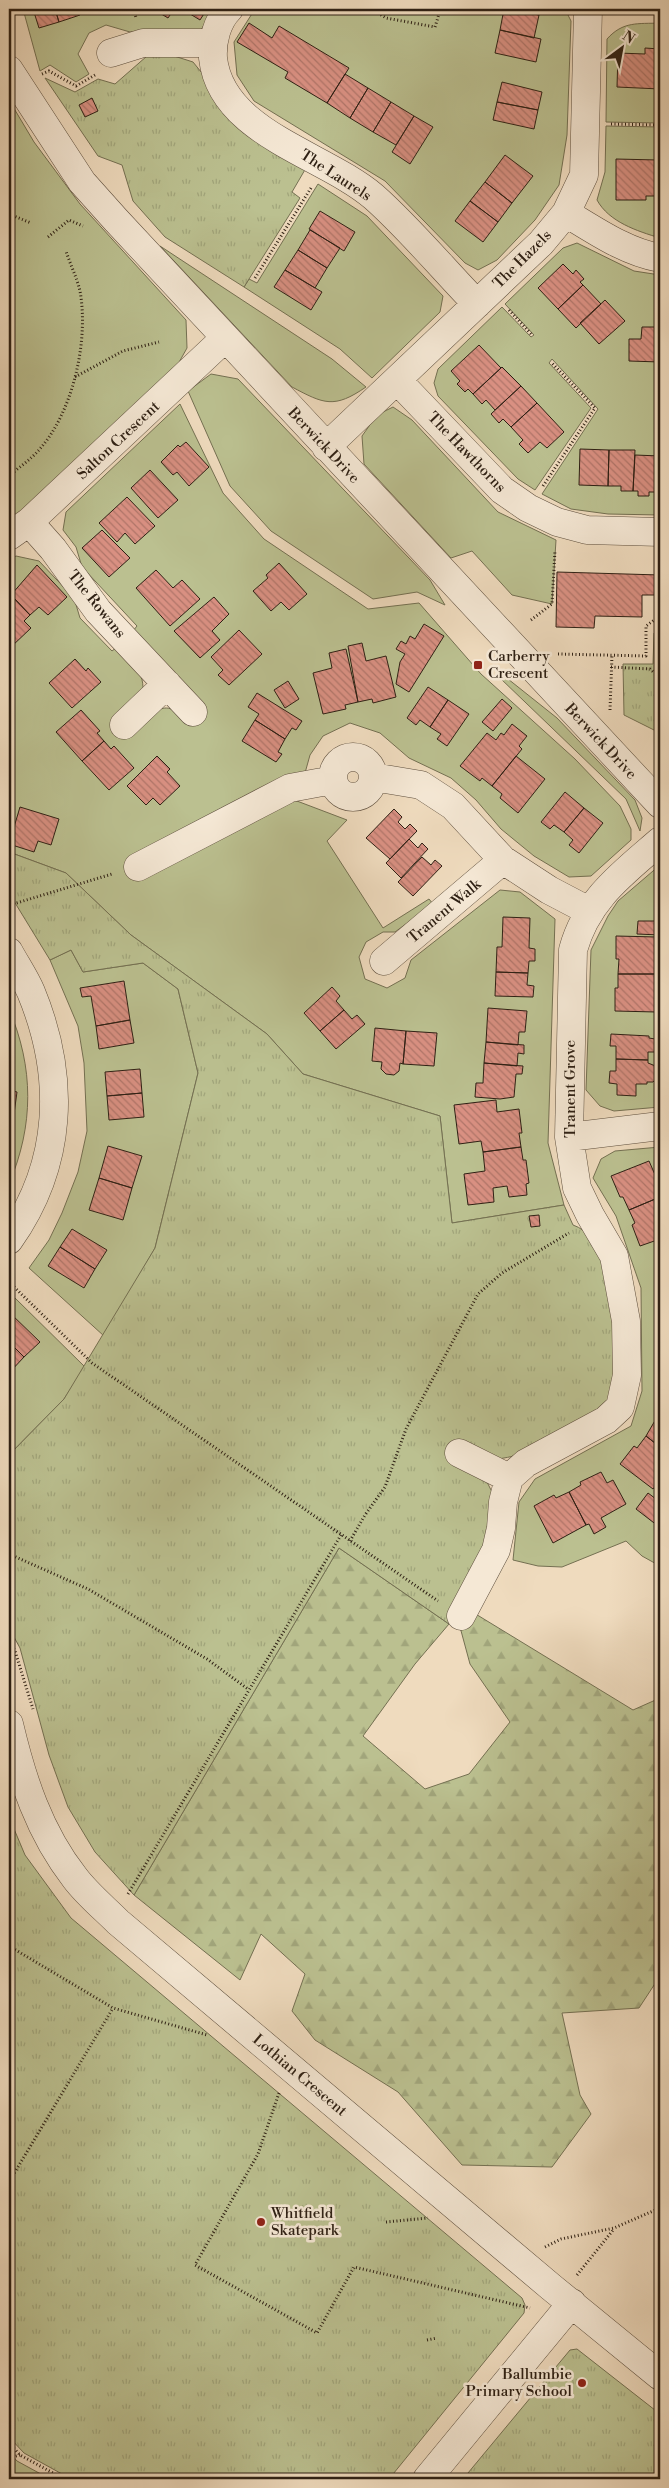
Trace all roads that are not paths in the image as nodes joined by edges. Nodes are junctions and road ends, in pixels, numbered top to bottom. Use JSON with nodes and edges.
{"nodes":[{"id":1,"x":229,"y":9,"type":"edge"},
{"id":2,"x":588,"y":9,"type":"edge"},
{"id":3,"x":212,"y":43,"type":"junction"},
{"id":4,"x":111,"y":53,"type":"road end"},
{"id":5,"x":9,"y":70,"type":"edge"},
{"id":6,"x":566,"y":213,"type":"junction"},
{"id":7,"x":660,"y":258,"type":"edge"},
{"id":8,"x":484,"y":298,"type":"junction"},
{"id":9,"x":224,"y":339,"type":"junction"},
{"id":10,"x":397,"y":380,"type":"junction"},
{"id":11,"x":326,"y":447,"type":"junction"},
{"id":12,"x":19,"y":529,"type":"edge"},
{"id":13,"x":660,"y":532,"type":"edge"},
{"id":14,"x":168,"y":684,"type":"junction"},
{"id":15,"x":192,"y":712,"type":"dead end"},
{"id":16,"x":124,"y":725,"type":"dead end"},
{"id":17,"x":660,"y":804,"type":"edge"},
{"id":18,"x":660,"y":841,"type":"edge"},
{"id":19,"x":503,"y":860,"type":"junction"},
{"id":20,"x":138,"y":867,"type":"road end"},
{"id":21,"x":588,"y":911,"type":"junction"},
{"id":22,"x":9,"y":952,"type":"edge"},
{"id":23,"x":384,"y":961,"type":"dead end"},
{"id":24,"x":660,"y":1126,"type":"edge"},
{"id":25,"x":569,"y":1137,"type":"junction"},
{"id":26,"x":9,"y":1240,"type":"edge"},
{"id":27,"x":459,"y":1453,"type":"dead end"},
{"id":28,"x":509,"y":1478,"type":"junction"},
{"id":29,"x":460,"y":1616,"type":"road end"},
{"id":30,"x":9,"y":1724,"type":"edge"},
{"id":31,"x":578,"y":2292,"type":"junction"},
{"id":32,"x":660,"y":2376,"type":"edge"},
{"id":33,"x":427,"y":2479,"type":"edge"}],
"edges":[{"from":1,"to":3,"type":"street"},
{"from":2,"to":6,"type":"street","name":"The Hazels"},
{"from":3,"to":4,"type":"street"},
{"from":3,"to":8,"type":"street","name":"The Laurels"},
{"from":5,"to":9,"type":"street","name":"Berwick Drive"},
{"from":6,"to":7,"type":"street"},
{"from":6,"to":8,"type":"street","name":"The Hazels"},
{"from":8,"to":10,"type":"street","name":"The Hazels"},
{"from":9,"to":11,"type":"street","name":"Berwick Drive"},
{"from":9,"to":12,"type":"street","name":"Salton Crescent"},
{"from":10,"to":11,"type":"street","name":"The Hazels"},
{"from":10,"to":13,"type":"street","name":"The Hawthorns"},
{"from":11,"to":17,"type":"street","name":"Berwick Drive"},
{"from":12,"to":14,"type":"street","name":"The Rowans"},
{"from":14,"to":15,"type":"street","name":"The Rowans"},
{"from":14,"to":16,"type":"street"},
{"from":18,"to":21,"type":"street","name":"Tranent Grove"},
{"from":19,"to":20,"type":"street"},
{"from":19,"to":21,"type":"street"},
{"from":19,"to":23,"type":"street","name":"Tranent Walk"},
{"from":21,"to":25,"type":"street","name":"Tranent Grove"},
{"from":22,"to":26,"type":"street"},
{"from":24,"to":25,"type":"street"},
{"from":25,"to":28,"type":"street","name":"Tranent Grove"},
{"from":27,"to":28,"type":"street"},
{"from":28,"to":29,"type":"street"},
{"from":30,"to":31,"type":"street","name":"Lothian Crescent"},
{"from":31,"to":32,"type":"street","name":"Lothian Crescent"},
{"from":31,"to":33,"type":"street"}]}
